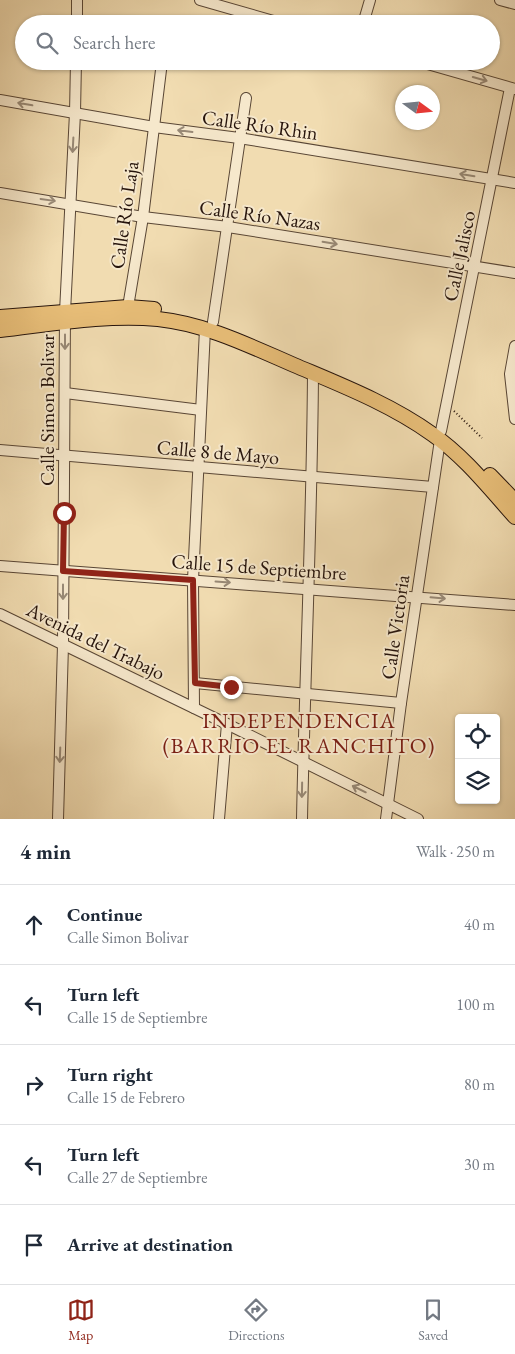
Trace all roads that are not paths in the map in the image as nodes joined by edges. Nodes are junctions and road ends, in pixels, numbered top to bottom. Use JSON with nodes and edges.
{"nodes":[{"id":1,"x":77,"y":0,"type":"edge"},
{"id":2,"x":200,"y":0,"type":"edge"},
{"id":3,"x":370,"y":0,"type":"edge"},
{"id":4,"x":500,"y":0,"type":"edge"},
{"id":5,"x":515,"y":4,"type":"edge"},
{"id":6,"x":76,"y":15,"type":"edge"},
{"id":7,"x":252,"y":15,"type":"edge"},
{"id":8,"x":366,"y":15,"type":"edge"},
{"id":9,"x":76,"y":70,"type":"edge"},
{"id":10,"x":161,"y":70,"type":"dead end"},
{"id":11,"x":448,"y":70,"type":"edge"},
{"id":12,"x":513,"y":89,"type":"edge"},
{"id":13,"x":246,"y":98,"type":"dead end"},
{"id":14,"x":0,"y":100,"type":"edge"},
{"id":15,"x":75,"y":112,"type":"junction"},
{"id":16,"x":154,"y":127,"type":"junction"},
{"id":17,"x":239,"y":138,"type":"junction"},
{"id":18,"x":493,"y":179,"type":"junction"},
{"id":19,"x":515,"y":183,"type":"edge"},
{"id":20,"x":0,"y":193,"type":"edge"},
{"id":21,"x":70,"y":204,"type":"junction"},
{"id":22,"x":143,"y":217,"type":"junction"},
{"id":23,"x":228,"y":227,"type":"junction"},
{"id":24,"x":475,"y":266,"type":"junction"},
{"id":25,"x":515,"y":273,"type":"edge"},
{"id":26,"x":128,"y":307,"type":"junction"},
{"id":27,"x":0,"y":317,"type":"edge"},
{"id":28,"x":65,"y":317,"type":"junction"},
{"id":29,"x":209,"y":325,"type":"junction"},
{"id":30,"x":0,"y":330,"type":"edge"},
{"id":31,"x":515,"y":346,"type":"edge"},
{"id":32,"x":313,"y":373,"type":"junction"},
{"id":33,"x":65,"y":393,"type":"junction"},
{"id":34,"x":201,"y":410,"type":"junction"},
{"id":35,"x":515,"y":419,"type":"edge"},
{"id":36,"x":440,"y":435,"type":"junction"},
{"id":37,"x":0,"y":450,"type":"edge"},
{"id":38,"x":64,"y":456,"type":"junction"},
{"id":39,"x":198,"y":468,"type":"junction"},
{"id":40,"x":312,"y":477,"type":"junction"},
{"id":41,"x":432,"y":487,"type":"junction"},
{"id":42,"x":515,"y":502,"type":"edge"},
{"id":43,"x":515,"y":517,"type":"edge"},
{"id":44,"x":0,"y":566,"type":"edge"},
{"id":45,"x":63,"y":571,"type":"junction"},
{"id":46,"x":193,"y":580,"type":"junction"},
{"id":47,"x":308,"y":588,"type":"junction"},
{"id":48,"x":417,"y":597,"type":"junction"},
{"id":49,"x":515,"y":605,"type":"edge"},
{"id":50,"x":0,"y":614,"type":"edge"},
{"id":51,"x":63,"y":645,"type":"junction"},
{"id":52,"x":195,"y":683,"type":"junction"},
{"id":53,"x":304,"y":695,"type":"junction"},
{"id":54,"x":401,"y":703,"type":"junction"},
{"id":55,"x":194,"y":708,"type":"junction"},
{"id":56,"x":228,"y":724,"type":"junction"},
{"id":57,"x":303,"y":761,"type":"junction"},
{"id":58,"x":388,"y":803,"type":"junction"},
{"id":59,"x":58,"y":819,"type":"edge"},
{"id":60,"x":219,"y":819,"type":"edge"},
{"id":61,"x":302,"y":819,"type":"edge"},
{"id":62,"x":386,"y":819,"type":"edge"},
{"id":63,"x":418,"y":819,"type":"edge"}],
"edges":[{"from":1,"to":6,"type":"street"},
{"from":2,"to":7,"type":"street"},
{"from":3,"to":8,"type":"street"},
{"from":4,"to":5,"type":"street"},
{"from":9,"to":15,"type":"street","name":"Calle Simon Bolivar"},
{"from":10,"to":16,"type":"street","name":"Calle Río Laja"},
{"from":11,"to":12,"type":"street","one_way":true},
{"from":12,"to":18,"type":"street","name":"Calle Jalisco"},
{"from":13,"to":17,"type":"street"},
{"from":15,"to":14,"type":"street","name":"Calle Río Rhin","one_way":true},
{"from":15,"to":16,"type":"street","name":"Calle Río Rhin"},
{"from":15,"to":21,"type":"street","name":"Calle Simon Bolivar","one_way":true},
{"from":17,"to":16,"type":"street","name":"Calle Río Rhin","one_way":true},
{"from":16,"to":22,"type":"street","name":"Calle Río Laja"},
{"from":18,"to":17,"type":"street","name":"Calle Río Rhin","one_way":true},
{"from":17,"to":23,"type":"street"},
{"from":18,"to":19,"type":"street","name":"Calle Río Rhin"},
{"from":18,"to":24,"type":"street","name":"Calle Jalisco"},
{"from":20,"to":21,"type":"street","name":"Calle Río Nazas","one_way":true},
{"from":21,"to":22,"type":"street","name":"Calle Río Nazas"},
{"from":21,"to":28,"type":"street","name":"Calle Simon Bolivar"},
{"from":22,"to":23,"type":"street","name":"Calle Río Nazas"},
{"from":22,"to":26,"type":"street","name":"Calle Río Laja"},
{"from":23,"to":24,"type":"street","name":"Calle Río Nazas","one_way":true},
{"from":23,"to":29,"type":"street"},
{"from":24,"to":25,"type":"street","name":"Calle Río Nazas"},
{"from":24,"to":36,"type":"street","name":"Calle Jalisco"},
{"from":26,"to":28,"type":"main road"},
{"from":26,"to":29,"type":"main road"},
{"from":27,"to":28,"type":"main road"},
{"from":28,"to":29,"type":"main road"},
{"from":28,"to":30,"type":"main road"},
{"from":28,"to":33,"type":"street","name":"Calle Simon Bolivar","one_way":true},
{"from":29,"to":32,"type":"main road"},
{"from":29,"to":34,"type":"street"},
{"from":29,"to":36,"type":"main road"},
{"from":31,"to":35,"type":"street"},
{"from":32,"to":36,"type":"main road"},
{"from":32,"to":40,"type":"street"},
{"from":33,"to":34,"type":"street"},
{"from":33,"to":38,"type":"street","name":"Calle Simon Bolivar"},
{"from":34,"to":39,"type":"street"},
{"from":36,"to":41,"type":"street","name":"Calle Victoria"},
{"from":36,"to":42,"type":"main road"},
{"from":36,"to":43,"type":"main road"},
{"from":37,"to":38,"type":"street","name":"Calle 8 de Mayo"},
{"from":38,"to":39,"type":"street","name":"Calle 8 de Mayo"},
{"from":38,"to":45,"type":"street","name":"Calle Simon Bolivar"},
{"from":39,"to":40,"type":"street","name":"Calle 8 de Mayo"},
{"from":39,"to":46,"type":"street"},
{"from":40,"to":41,"type":"street","name":"Calle 8 de Mayo"},
{"from":40,"to":47,"type":"street"},
{"from":41,"to":48,"type":"street","name":"Calle Victoria"},
{"from":44,"to":45,"type":"street","name":"Calle 15 de Septiembre"},
{"from":45,"to":46,"type":"street","name":"Calle 15 de Septiembre"},
{"from":45,"to":51,"type":"street","name":"Calle Simon Bolivar","one_way":true},
{"from":46,"to":47,"type":"street","name":"Calle 15 de Septiembre","one_way":true},
{"from":46,"to":52,"type":"street"},
{"from":47,"to":48,"type":"street","name":"Calle 15 de Septiembre"},
{"from":47,"to":53,"type":"street"},
{"from":48,"to":49,"type":"street","name":"Calle 15 de Septiembre","one_way":true},
{"from":48,"to":54,"type":"street","name":"Calle Victoria"},
{"from":50,"to":51,"type":"street","name":"Avenida del Trabajo"},
{"from":51,"to":55,"type":"street","name":"Avenida del Trabajo"},
{"from":51,"to":59,"type":"street","name":"Calle Simon Bolivar","one_way":true},
{"from":52,"to":53,"type":"street"},
{"from":52,"to":55,"type":"street"},
{"from":53,"to":54,"type":"street"},
{"from":53,"to":57,"type":"street"},
{"from":54,"to":58,"type":"street","name":"Calle Victoria"},
{"from":55,"to":56,"type":"street","name":"Avenida del Trabajo"},
{"from":56,"to":57,"type":"street","name":"Avenida del Trabajo"},
{"from":56,"to":60,"type":"street"},
{"from":58,"to":57,"type":"street","name":"Avenida del Trabajo","one_way":true},
{"from":57,"to":61,"type":"street","one_way":true},
{"from":58,"to":62,"type":"street","name":"Calle Victoria"},
{"from":58,"to":63,"type":"street","name":"Avenida del Trabajo"}]}
